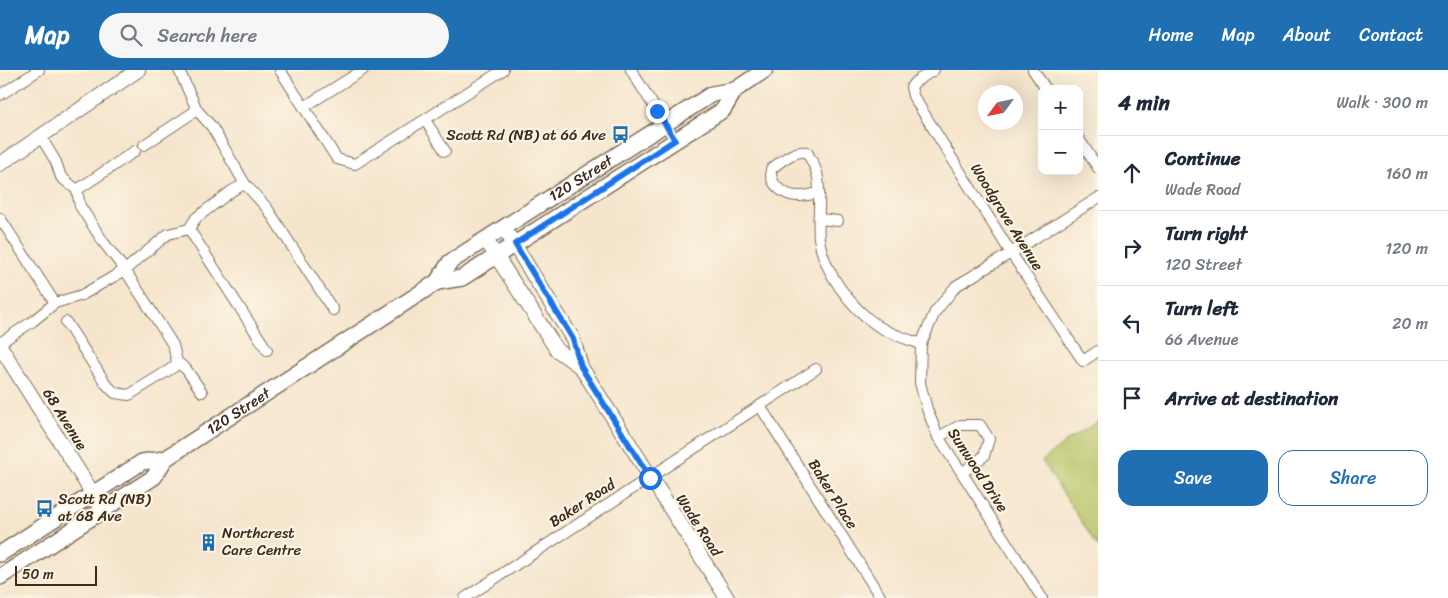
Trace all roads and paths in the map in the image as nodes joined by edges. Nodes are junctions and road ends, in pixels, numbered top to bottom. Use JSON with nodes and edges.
{"nodes":[{"id":1,"x":39,"y":70,"type":"edge"},
{"id":2,"x":138,"y":70,"type":"edge"},
{"id":3,"x":179,"y":70,"type":"edge"},
{"id":4,"x":280,"y":70,"type":"edge"},
{"id":5,"x":363,"y":70,"type":"edge"},
{"id":6,"x":503,"y":70,"type":"edge"},
{"id":7,"x":631,"y":70,"type":"edge"},
{"id":8,"x":765,"y":70,"type":"edge"},
{"id":9,"x":934,"y":70,"type":"edge"},
{"id":10,"x":1033,"y":70,"type":"edge"},
{"id":11,"x":1043,"y":85,"type":"edge"},
{"id":12,"x":735,"y":90,"type":"junction"},
{"id":13,"x":0,"y":95,"type":"edge"},
{"id":14,"x":304,"y":107,"type":"junction"},
{"id":15,"x":197,"y":110,"type":"junction"},
{"id":16,"x":425,"y":120,"type":"junction"},
{"id":17,"x":665,"y":124,"type":"junction"},
{"id":18,"x":41,"y":137,"type":"junction"},
{"id":19,"x":675,"y":140,"type":"junction"},
{"id":20,"x":144,"y":144,"type":"dead end"},
{"id":21,"x":1083,"y":145,"type":"edge"},
{"id":22,"x":135,"y":150,"type":"dead end"},
{"id":23,"x":445,"y":151,"type":"dead end"},
{"id":24,"x":0,"y":164,"type":"edge"},
{"id":25,"x":1098,"y":168,"type":"edge"},
{"id":26,"x":245,"y":184,"type":"junction"},
{"id":27,"x":77,"y":190,"type":"junction"},
{"id":28,"x":818,"y":193,"type":"junction"},
{"id":29,"x":1098,"y":198,"type":"edge"},
{"id":30,"x":0,"y":218,"type":"edge"},
{"id":31,"x":819,"y":219,"type":"junction"},
{"id":32,"x":838,"y":221,"type":"dead end"},
{"id":33,"x":189,"y":228,"type":"junction"},
{"id":34,"x":504,"y":228,"type":"junction"},
{"id":35,"x":486,"y":240,"type":"junction"},
{"id":36,"x":515,"y":244,"type":"junction"},
{"id":37,"x":1011,"y":253,"type":"junction"},
{"id":38,"x":497,"y":256,"type":"junction"},
{"id":39,"x":125,"y":270,"type":"junction"},
{"id":40,"x":437,"y":282,"type":"junction"},
{"id":41,"x":55,"y":303,"type":"junction"},
{"id":42,"x":333,"y":310,"type":"dead end"},
{"id":43,"x":66,"y":322,"type":"dead end"},
{"id":44,"x":921,"y":344,"type":"junction"},
{"id":45,"x":0,"y":345,"type":"edge"},
{"id":46,"x":267,"y":350,"type":"dead end"},
{"id":47,"x":1098,"y":351,"type":"edge"},
{"id":48,"x":177,"y":362,"type":"junction"},
{"id":49,"x":581,"y":367,"type":"junction"},
{"id":50,"x":816,"y":369,"type":"dead end"},
{"id":51,"x":202,"y":392,"type":"dead end"},
{"id":52,"x":760,"y":406,"type":"junction"},
{"id":53,"x":938,"y":437,"type":"junction"},
{"id":54,"x":165,"y":459,"type":"junction"},
{"id":55,"x":962,"y":473,"type":"junction"},
{"id":56,"x":650,"y":478,"type":"junction"},
{"id":57,"x":93,"y":494,"type":"junction"},
{"id":58,"x":103,"y":510,"type":"junction"},
{"id":59,"x":0,"y":554,"type":"edge"},
{"id":60,"x":0,"y":577,"type":"edge"},
{"id":61,"x":465,"y":598,"type":"edge"},
{"id":62,"x":727,"y":598,"type":"edge"},
{"id":63,"x":881,"y":598,"type":"edge"},
{"id":64,"x":1042,"y":598,"type":"edge"}],
"edges":[{"from":1,"to":13,"type":"street"},
{"from":2,"to":18,"type":"street"},
{"from":3,"to":15,"type":"street"},
{"from":4,"to":14,"type":"street"},
{"from":5,"to":14,"type":"street"},
{"from":6,"to":16,"type":"street"},
{"from":7,"to":17,"type":"street"},
{"from":8,"to":12,"type":"main road","name":"120 Street"},
{"from":9,"to":37,"type":"street","name":"Woodgrove Avenue"},
{"from":10,"to":11,"type":"street"},
{"from":12,"to":17,"type":"main road","name":"120 Street"},
{"from":12,"to":19,"type":"main road","name":"120 Street"},
{"from":14,"to":16,"type":"street"},
{"from":15,"to":20,"type":"street"},
{"from":15,"to":26,"type":"street"},
{"from":16,"to":23,"type":"street"},
{"from":17,"to":19,"type":"street"},
{"from":17,"to":34,"type":"main road","name":"120 Street"},
{"from":18,"to":24,"type":"street"},
{"from":18,"to":27,"type":"street"},
{"from":19,"to":36,"type":"main road","name":"120 Street"},
{"from":21,"to":25,"type":"street"},
{"from":22,"to":27,"type":"street"},
{"from":26,"to":33,"type":"street"},
{"from":26,"to":42,"type":"street"},
{"from":27,"to":39,"type":"street"},
{"from":28,"to":28,"type":"street"},
{"from":28,"to":31,"type":"street"},
{"from":29,"to":37,"type":"street","name":"Sunwood Drive"},
{"from":30,"to":41,"type":"street"},
{"from":31,"to":32,"type":"street"},
{"from":31,"to":44,"type":"street"},
{"from":33,"to":39,"type":"street"},
{"from":33,"to":46,"type":"street"},
{"from":34,"to":35,"type":"main road","name":"120 Street"},
{"from":34,"to":36,"type":"street","name":"Wade Road"},
{"from":35,"to":38,"type":"street","name":"Wade Road"},
{"from":35,"to":40,"type":"main road","name":"120 Street"},
{"from":36,"to":38,"type":"main road","name":"120 Street"},
{"from":36,"to":49,"type":"street","name":"Wade Road"},
{"from":37,"to":44,"type":"street","name":"Sunwood Drive"},
{"from":37,"to":47,"type":"street","name":"Woodgrove Avenue"},
{"from":38,"to":40,"type":"main road","name":"120 Street"},
{"from":38,"to":49,"type":"street","name":"Wade Road"},
{"from":39,"to":41,"type":"street"},
{"from":39,"to":48,"type":"street"},
{"from":40,"to":54,"type":"main road","name":"120 Street"},
{"from":41,"to":45,"type":"street"},
{"from":43,"to":48,"type":"street"},
{"from":44,"to":53,"type":"street","name":"Sunwood Drive"},
{"from":45,"to":57,"type":"street","name":"68 Avenue"},
{"from":48,"to":51,"type":"street"},
{"from":49,"to":56,"type":"street","name":"Wade Road"},
{"from":50,"to":52,"type":"street","name":"Baker Road"},
{"from":52,"to":56,"type":"street","name":"Baker Road"},
{"from":52,"to":63,"type":"street","name":"Baker Place"},
{"from":53,"to":55,"type":"street","name":"Sunwood Drive"},
{"from":53,"to":55,"type":"street"},
{"from":54,"to":57,"type":"main road","name":"120 Street"},
{"from":54,"to":58,"type":"main road","name":"120 Street"},
{"from":55,"to":64,"type":"street","name":"Sunwood Drive"},
{"from":56,"to":61,"type":"street","name":"Baker Road"},
{"from":56,"to":62,"type":"street","name":"Wade Road"},
{"from":57,"to":58,"type":"street","name":"68 Avenue"},
{"from":57,"to":59,"type":"main road","name":"120 Street"},
{"from":58,"to":60,"type":"main road","name":"120 Street"}]}
